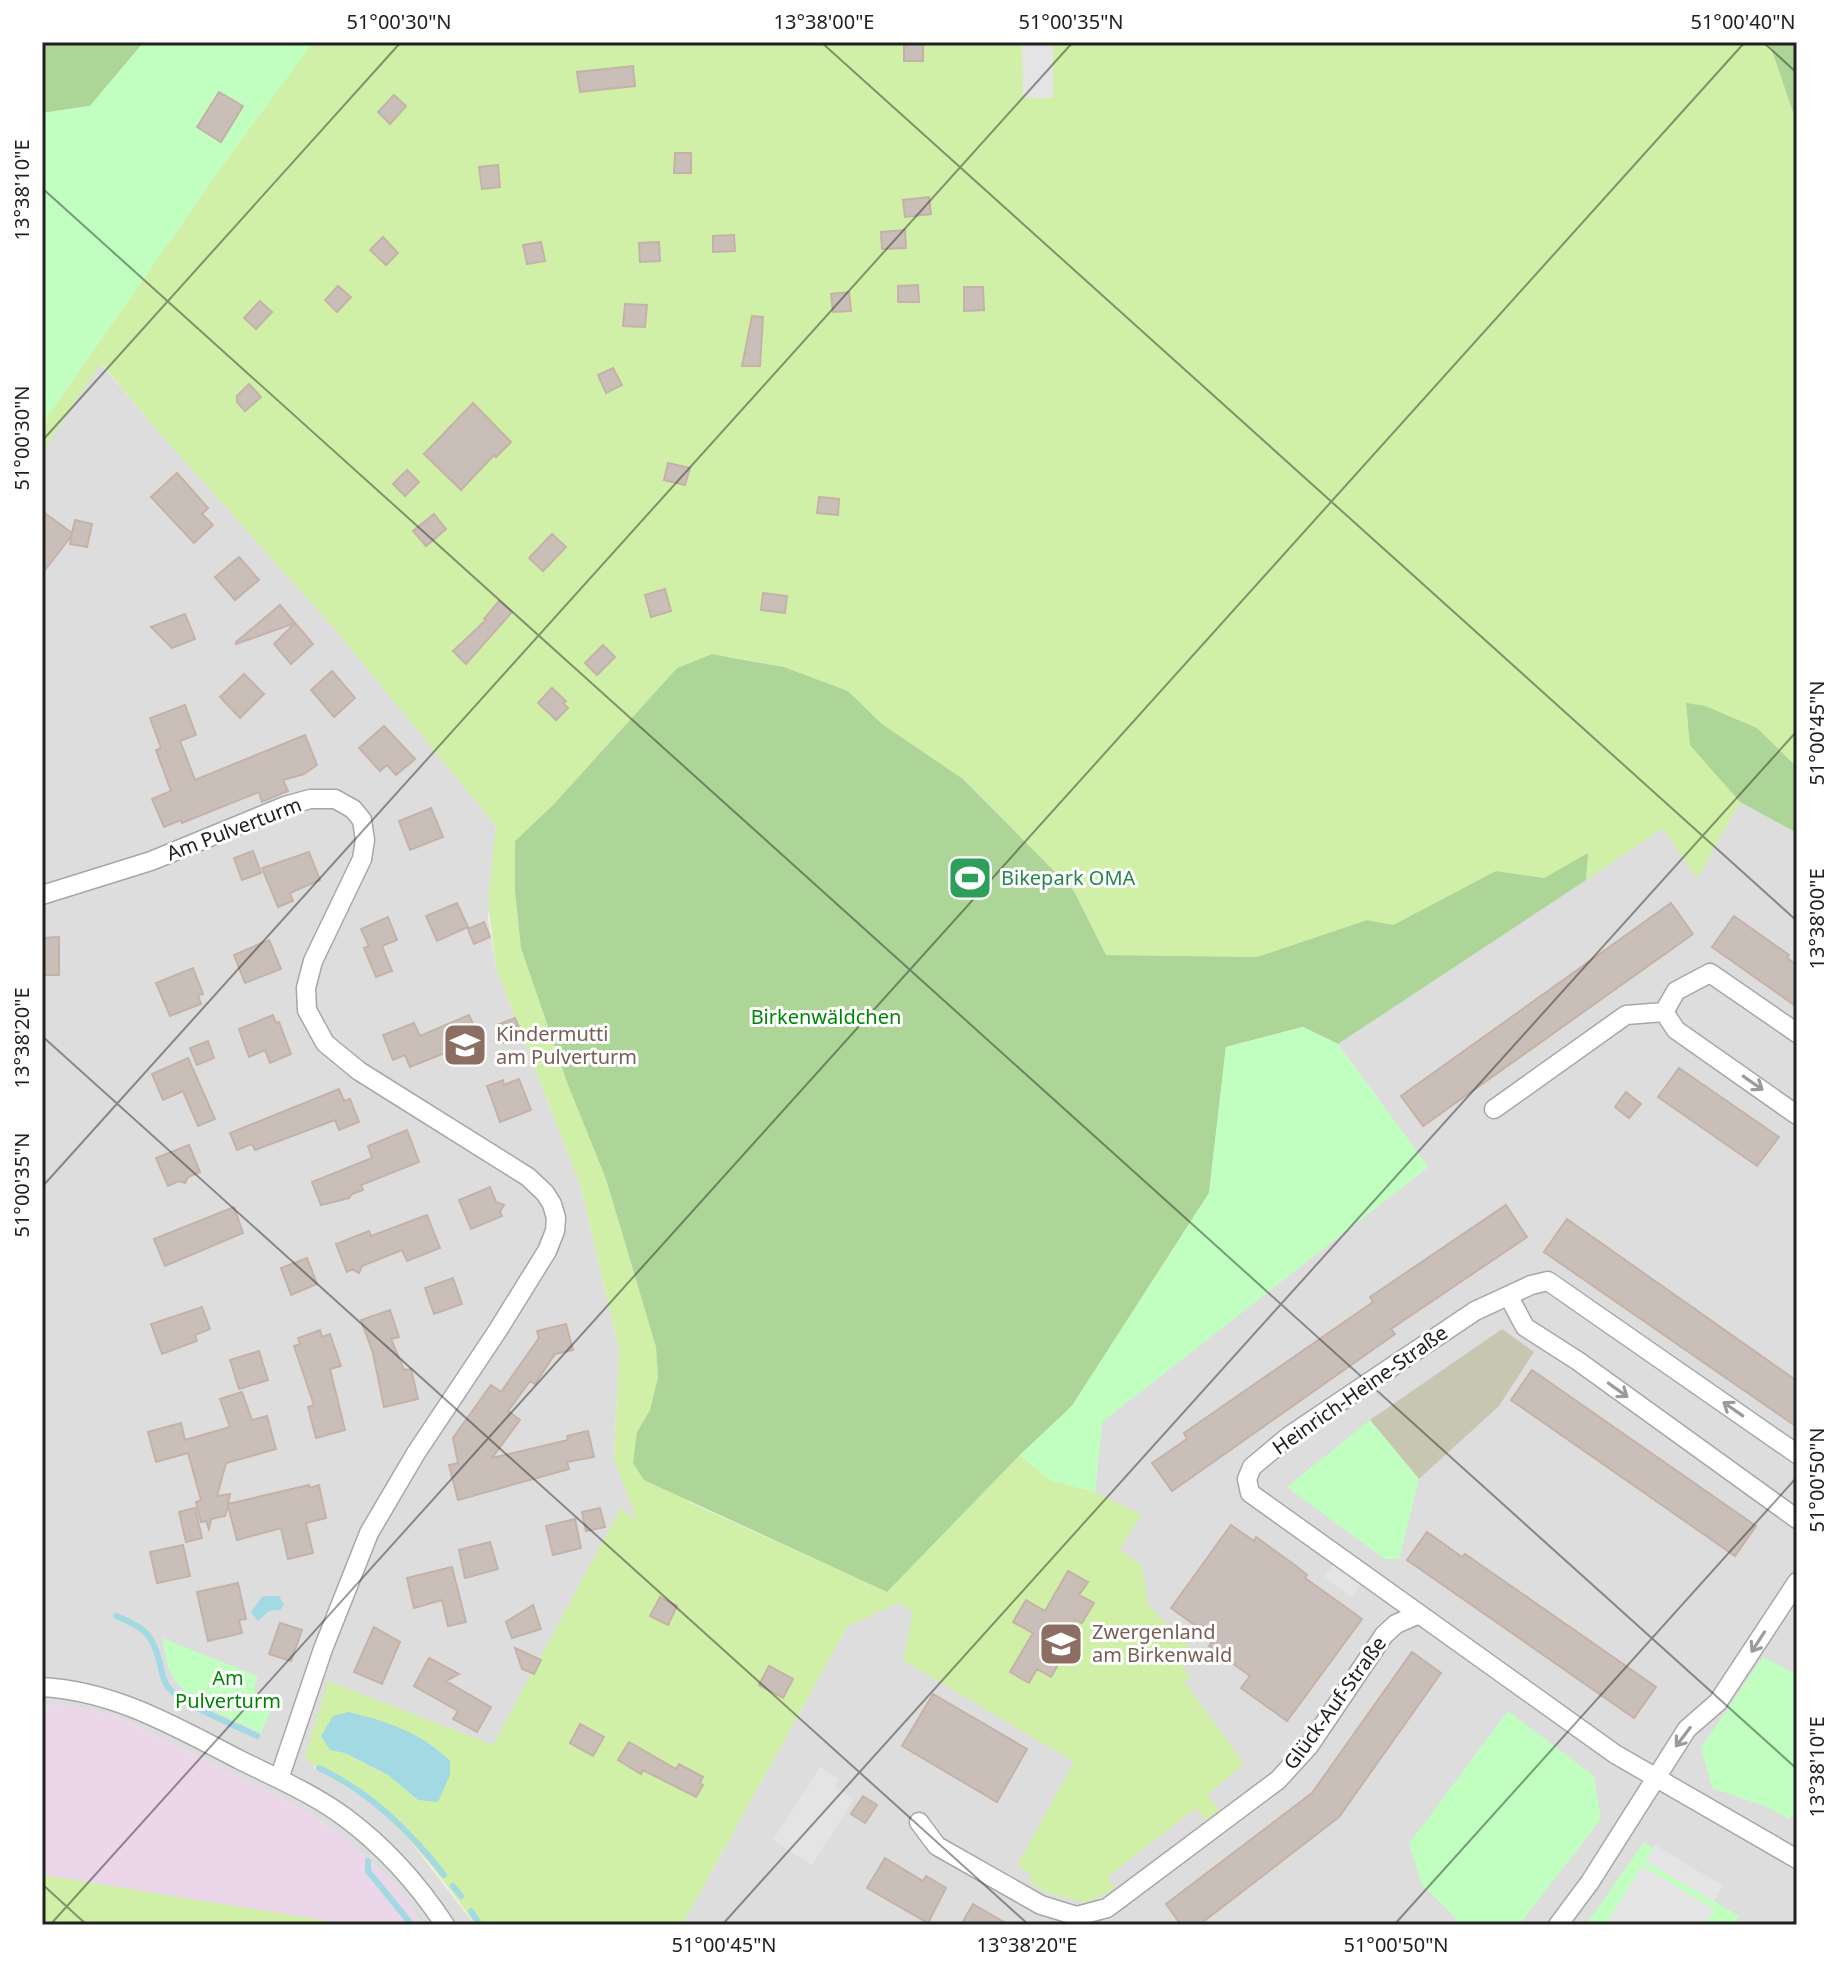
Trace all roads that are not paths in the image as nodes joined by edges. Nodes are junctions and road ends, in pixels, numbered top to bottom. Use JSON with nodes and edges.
{"nodes":[{"id":1,"x":42,"y":895,"type":"edge"},
{"id":2,"x":1664,"y":1012,"type":"junction"},
{"id":3,"x":1797,"y":1033,"type":"edge"},
{"id":4,"x":1494,"y":1109,"type":"dead end"},
{"id":5,"x":1797,"y":1115,"type":"edge"},
{"id":6,"x":1509,"y":1297,"type":"junction"},
{"id":7,"x":1797,"y":1454,"type":"edge"},
{"id":8,"x":1797,"y":1519,"type":"edge"},
{"id":9,"x":1797,"y":1582,"type":"edge"},
{"id":10,"x":1419,"y":1614,"type":"junction"},
{"id":11,"x":42,"y":1687,"type":"edge"},
{"id":12,"x":279,"y":1779,"type":"junction"},
{"id":13,"x":1656,"y":1780,"type":"junction"},
{"id":14,"x":919,"y":1822,"type":"dead end"},
{"id":15,"x":1797,"y":1859,"type":"edge"},
{"id":16,"x":445,"y":1925,"type":"edge"},
{"id":17,"x":1558,"y":1925,"type":"edge"}],
"edges":[{"from":1,"to":12,"type":"street","name":"Am Pulverturm"},
{"from":2,"to":3,"type":"street"},
{"from":2,"to":4,"type":"street"},
{"from":2,"to":5,"type":"street","one_way":true},
{"from":7,"to":6,"type":"street","name":"Heinrich-Heine-Straße","one_way":true},
{"from":6,"to":8,"type":"street","one_way":true},
{"from":6,"to":10,"type":"street","name":"Heinrich-Heine-Straße"},
{"from":9,"to":13,"type":"street","one_way":true},
{"from":10,"to":13,"type":"street"},
{"from":10,"to":14,"type":"street","name":"Glück-Auf-Straße"},
{"from":11,"to":12,"type":"street"},
{"from":12,"to":16,"type":"street"},
{"from":13,"to":15,"type":"street"},
{"from":13,"to":17,"type":"street"}]}
